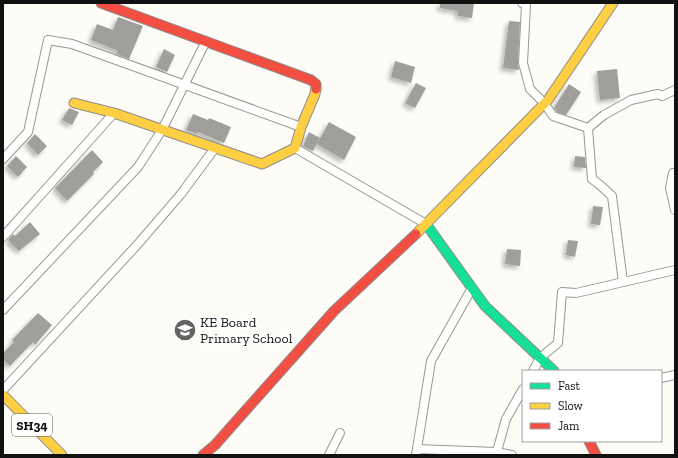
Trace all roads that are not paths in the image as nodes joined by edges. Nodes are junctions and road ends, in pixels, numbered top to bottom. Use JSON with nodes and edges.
{"nodes":[{"id":1,"x":101,"y":3,"type":"edge"},
{"id":2,"x":522,"y":3,"type":"edge"},
{"id":3,"x":613,"y":3,"type":"edge"},
{"id":4,"x":206,"y":41,"type":"junction"},
{"id":5,"x":184,"y":84,"type":"junction"},
{"id":6,"x":675,"y":90,"type":"edge"},
{"id":7,"x":74,"y":103,"type":"dead end"},
{"id":8,"x":544,"y":103,"type":"junction"},
{"id":9,"x":114,"y":113,"type":"junction"},
{"id":10,"x":302,"y":126,"type":"junction"},
{"id":11,"x":588,"y":128,"type":"junction"},
{"id":12,"x":162,"y":130,"type":"junction"},
{"id":13,"x":216,"y":148,"type":"junction"},
{"id":14,"x":295,"y":148,"type":"junction"},
{"id":15,"x":3,"y":159,"type":"edge"},
{"id":16,"x":675,"y":173,"type":"edge"},
{"id":17,"x":675,"y":210,"type":"edge"},
{"id":18,"x":426,"y":224,"type":"junction"},
{"id":19,"x":3,"y":237,"type":"edge"},
{"id":20,"x":675,"y":270,"type":"edge"},
{"id":21,"x":623,"y":282,"type":"junction"},
{"id":22,"x":472,"y":288,"type":"junction"},
{"id":23,"x":3,"y":310,"type":"edge"},
{"id":24,"x":540,"y":358,"type":"junction"},
{"id":25,"x":534,"y":370,"type":"edge"},
{"id":26,"x":553,"y":370,"type":"edge"},
{"id":27,"x":675,"y":375,"type":"edge"},
{"id":28,"x":662,"y":378,"type":"edge"},
{"id":29,"x":3,"y":390,"type":"edge"},
{"id":30,"x":522,"y":391,"type":"edge"},
{"id":31,"x":3,"y":395,"type":"edge"},
{"id":32,"x":340,"y":433,"type":"dead end"},
{"id":33,"x":590,"y":442,"type":"edge"},
{"id":34,"x":416,"y":452,"type":"edge"},
{"id":35,"x":496,"y":454,"type":"edge"},
{"id":36,"x":62,"y":455,"type":"edge"},
{"id":37,"x":203,"y":455,"type":"edge"},
{"id":38,"x":328,"y":455,"type":"edge"},
{"id":39,"x":512,"y":455,"type":"edge"},
{"id":40,"x":596,"y":455,"type":"edge"}],
"edges":[{"from":1,"to":4,"type":"street"},
{"from":2,"to":8,"type":"street"},
{"from":3,"to":8,"type":"street"},
{"from":4,"to":5,"type":"street"},
{"from":4,"to":10,"type":"street"},
{"from":5,"to":10,"type":"street"},
{"from":5,"to":12,"type":"street"},
{"from":5,"to":15,"type":"street"},
{"from":6,"to":11,"type":"street"},
{"from":7,"to":9,"type":"street"},
{"from":8,"to":11,"type":"street"},
{"from":8,"to":18,"type":"street"},
{"from":9,"to":12,"type":"street"},
{"from":9,"to":19,"type":"street"},
{"from":10,"to":14,"type":"street"},
{"from":11,"to":21,"type":"street"},
{"from":12,"to":13,"type":"street"},
{"from":12,"to":23,"type":"street"},
{"from":13,"to":14,"type":"street"},
{"from":13,"to":29,"type":"street"},
{"from":14,"to":18,"type":"street"},
{"from":16,"to":17,"type":"street"},
{"from":18,"to":22,"type":"street"},
{"from":18,"to":37,"type":"street"},
{"from":20,"to":21,"type":"street"},
{"from":21,"to":24,"type":"street"},
{"from":22,"to":24,"type":"street"},
{"from":22,"to":34,"type":"street"},
{"from":24,"to":25,"type":"street"},
{"from":24,"to":26,"type":"street"},
{"from":27,"to":28,"type":"street"},
{"from":30,"to":35,"type":"street"},
{"from":31,"to":36,"type":"street","number":"SH34"},
{"from":32,"to":38,"type":"street"},
{"from":33,"to":40,"type":"street"},
{"from":34,"to":35,"type":"street"},
{"from":35,"to":39,"type":"street"}]}
